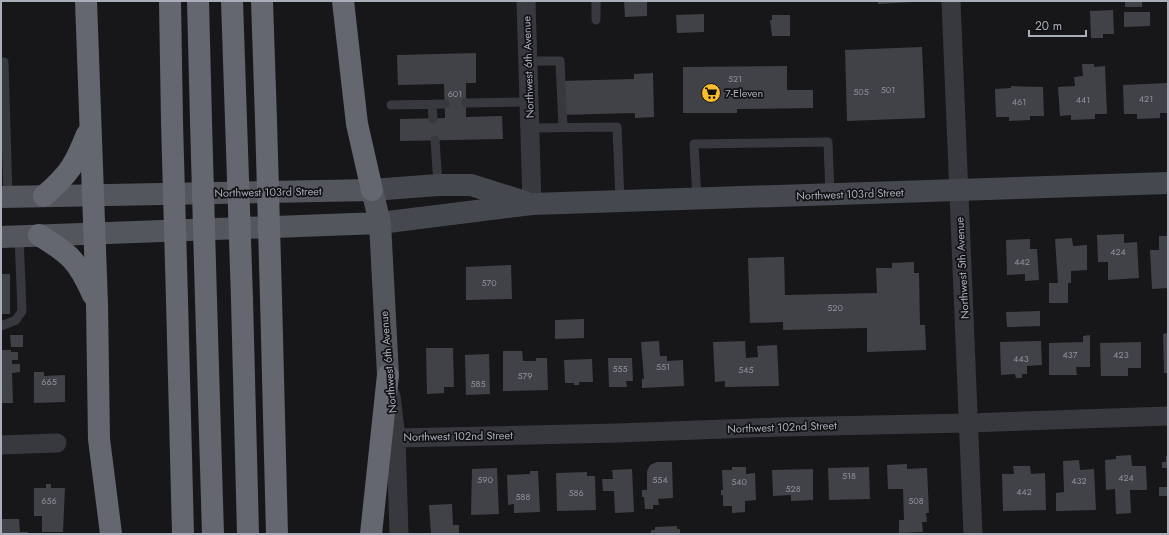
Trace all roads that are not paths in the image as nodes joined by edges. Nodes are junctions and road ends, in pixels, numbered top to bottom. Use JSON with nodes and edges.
{"nodes":[{"id":1,"x":86,"y":1,"type":"edge"},
{"id":2,"x":170,"y":1,"type":"edge"},
{"id":3,"x":198,"y":1,"type":"edge"},
{"id":4,"x":232,"y":1,"type":"edge"},
{"id":5,"x":262,"y":1,"type":"edge"},
{"id":6,"x":343,"y":1,"type":"edge"},
{"id":7,"x":526,"y":1,"type":"edge"},
{"id":8,"x":596,"y":1,"type":"edge"},
{"id":9,"x":951,"y":1,"type":"edge"},
{"id":10,"x":596,"y":20,"type":"dead end"},
{"id":11,"x":527,"y":61,"type":"junction"},
{"id":12,"x":1,"y":62,"type":"edge"},
{"id":13,"x":529,"y":102,"type":"junction"},
{"id":14,"x":432,"y":104,"type":"junction"},
{"id":15,"x":445,"y":104,"type":"dead end"},
{"id":16,"x":466,"y":104,"type":"dead end"},
{"id":17,"x":391,"y":105,"type":"dead end"},
{"id":18,"x":433,"y":119,"type":"dead end"},
{"id":19,"x":563,"y":127,"type":"junction"},
{"id":20,"x":90,"y":128,"type":"junction"},
{"id":21,"x":530,"y":128,"type":"junction"},
{"id":22,"x":435,"y":140,"type":"dead end"},
{"id":23,"x":1168,"y":183,"type":"edge"},
{"id":24,"x":438,"y":186,"type":"junction"},
{"id":25,"x":372,"y":190,"type":"junction"},
{"id":26,"x":958,"y":190,"type":"junction"},
{"id":27,"x":93,"y":195,"type":"junction"},
{"id":28,"x":830,"y":195,"type":"junction"},
{"id":29,"x":44,"y":196,"type":"junction"},
{"id":30,"x":4,"y":197,"type":"edge"},
{"id":31,"x":697,"y":199,"type":"junction"},
{"id":32,"x":620,"y":201,"type":"junction"},
{"id":33,"x":532,"y":204,"type":"junction"},
{"id":34,"x":380,"y":223,"type":"junction"},
{"id":35,"x":94,"y":232,"type":"junction"},
{"id":36,"x":20,"y":236,"type":"edge"},
{"id":37,"x":97,"y":304,"type":"junction"},
{"id":38,"x":1,"y":326,"type":"edge"},
{"id":39,"x":388,"y":375,"type":"junction"},
{"id":40,"x":1168,"y":416,"type":"edge"},
{"id":41,"x":968,"y":423,"type":"junction"},
{"id":42,"x":396,"y":438,"type":"junction"},
{"id":43,"x":57,"y":444,"type":"dead end"},
{"id":44,"x":1,"y":445,"type":"edge"},
{"id":45,"x":111,"y":534,"type":"edge"},
{"id":46,"x":183,"y":534,"type":"edge"},
{"id":47,"x":213,"y":534,"type":"edge"},
{"id":48,"x":248,"y":534,"type":"edge"},
{"id":49,"x":278,"y":534,"type":"edge"},
{"id":50,"x":371,"y":534,"type":"edge"},
{"id":51,"x":399,"y":534,"type":"edge"},
{"id":52,"x":973,"y":534,"type":"edge"}],
"edges":[{"from":1,"to":20,"type":"highway"},
{"from":2,"to":46,"type":"highway","bridge":true},
{"from":3,"to":47,"type":"highway","bridge":true},
{"from":4,"to":48,"type":"highway","bridge":true},
{"from":5,"to":49,"type":"highway","bridge":true},
{"from":6,"to":25,"type":"highway"},
{"from":7,"to":11,"type":"street","name":"Northwest 6th Avenue"},
{"from":8,"to":10,"type":"lane"},
{"from":9,"to":26,"type":"street","name":"Northwest 5th Avenue"},
{"from":11,"to":13,"type":"street","name":"Northwest 6th Avenue"},
{"from":11,"to":19,"type":"lane"},
{"from":12,"to":30,"type":"lane"},
{"from":13,"to":16,"type":"lane"},
{"from":13,"to":21,"type":"street","name":"Northwest 6th Avenue"},
{"from":14,"to":15,"type":"lane"},
{"from":14,"to":17,"type":"lane"},
{"from":14,"to":18,"type":"lane"},
{"from":19,"to":21,"type":"lane"},
{"from":19,"to":32,"type":"lane"},
{"from":20,"to":27,"type":"highway"},
{"from":20,"to":29,"type":"highway"},
{"from":21,"to":33,"type":"street","name":"Northwest 6th Avenue"},
{"from":22,"to":24,"type":"lane"},
{"from":23,"to":26,"type":"main road","name":"Northwest 103rd Street"},
{"from":24,"to":25,"type":"main road","name":"Northwest 103rd Street"},
{"from":24,"to":33,"type":"main road","name":"Northwest 103rd Street"},
{"from":25,"to":27,"type":"main road","name":"Northwest 103rd Street"},
{"from":25,"to":34,"type":"main road","name":"Northwest 6th Avenue"},
{"from":26,"to":28,"type":"main road","name":"Northwest 103rd Street"},
{"from":26,"to":41,"type":"street","name":"Northwest 5th Avenue"},
{"from":27,"to":29,"type":"main road","name":"Northwest 103rd Street"},
{"from":27,"to":35,"type":"highway"},
{"from":28,"to":31,"type":"main road","name":"Northwest 103rd Street"},
{"from":28,"to":31,"type":"lane"},
{"from":29,"to":30,"type":"main road","name":"Northwest 103rd Street"},
{"from":31,"to":32,"type":"main road","name":"Northwest 103rd Street"},
{"from":32,"to":33,"type":"main road","name":"Northwest 103rd Street"},
{"from":33,"to":34,"type":"main road","name":"Northwest 103rd Street"},
{"from":34,"to":35,"type":"main road","name":"Northwest 103rd Street"},
{"from":34,"to":39,"type":"main road","name":"Northwest 6th Avenue"},
{"from":35,"to":36,"type":"main road","name":"Northwest 103rd Street"},
{"from":35,"to":37,"type":"highway"},
{"from":36,"to":37,"type":"highway"},
{"from":36,"to":38,"type":"lane"},
{"from":37,"to":45,"type":"highway"},
{"from":39,"to":42,"type":"street","name":"Northwest 6th Avenue"},
{"from":39,"to":50,"type":"highway"},
{"from":40,"to":41,"type":"street","name":"Northwest 102nd Street"},
{"from":41,"to":42,"type":"street","name":"Northwest 102nd Street"},
{"from":41,"to":52,"type":"street","name":"Northwest 5th Avenue"},
{"from":42,"to":51,"type":"street","name":"Northwest 6th Avenue"},
{"from":43,"to":44,"type":"street"}]}
